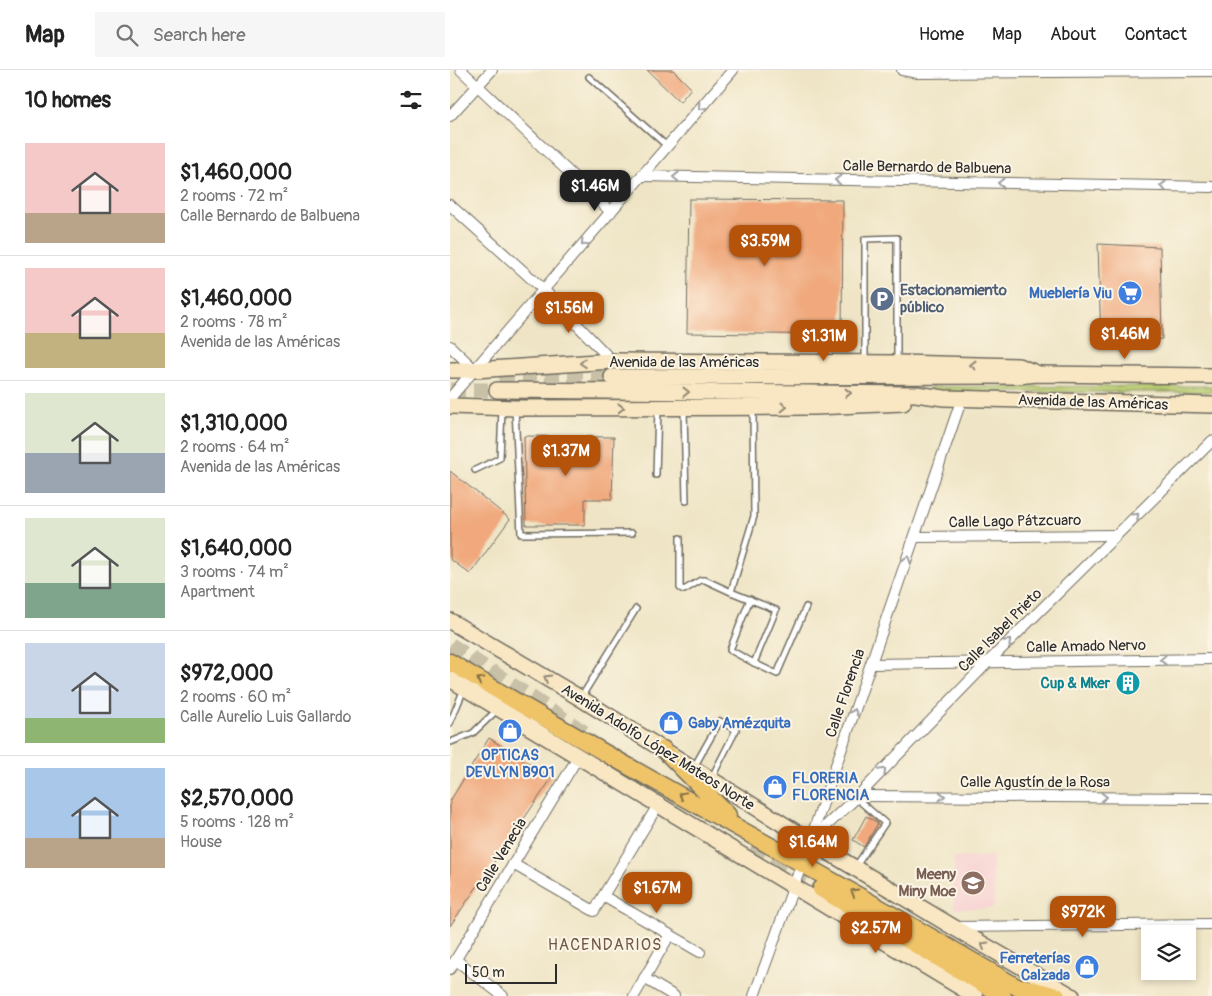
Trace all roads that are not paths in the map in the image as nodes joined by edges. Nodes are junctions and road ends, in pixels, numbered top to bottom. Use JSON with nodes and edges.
{"nodes":[{"id":1,"x":461,"y":70,"type":"edge"},
{"id":2,"x":492,"y":70,"type":"edge"},
{"id":3,"x":733,"y":70,"type":"edge"},
{"id":4,"x":902,"y":70,"type":"edge"},
{"id":5,"x":1212,"y":71,"type":"edge"},
{"id":6,"x":589,"y":77,"type":"dead end"},
{"id":7,"x":478,"y":86,"type":"junction"},
{"id":8,"x":450,"y":116,"type":"edge"},
{"id":9,"x":667,"y":146,"type":"junction"},
{"id":10,"x":642,"y":176,"type":"junction"},
{"id":11,"x":1212,"y":187,"type":"edge"},
{"id":12,"x":450,"y":205,"type":"edge"},
{"id":13,"x":611,"y":212,"type":"junction"},
{"id":14,"x":544,"y":290,"type":"junction"},
{"id":15,"x":450,"y":346,"type":"edge"},
{"id":16,"x":612,"y":361,"type":"junction"},
{"id":17,"x":865,"y":363,"type":"junction"},
{"id":18,"x":897,"y":363,"type":"junction"},
{"id":19,"x":450,"y":370,"type":"edge"},
{"id":20,"x":475,"y":370,"type":"junction"},
{"id":21,"x":1037,"y":374,"type":"junction"},
{"id":22,"x":1212,"y":376,"type":"edge"},
{"id":23,"x":612,"y":377,"type":"tunnel mouth"},
{"id":24,"x":497,"y":390,"type":"tunnel mouth"},
{"id":25,"x":450,"y":398,"type":"edge"},
{"id":26,"x":944,"y":398,"type":"junction"},
{"id":27,"x":962,"y":398,"type":"junction"},
{"id":28,"x":1212,"y":405,"type":"edge"},
{"id":29,"x":450,"y":406,"type":"edge"},
{"id":30,"x":509,"y":407,"type":"junction"},
{"id":31,"x":684,"y":407,"type":"junction"},
{"id":32,"x":753,"y":407,"type":"junction"},
{"id":33,"x":658,"y":408,"type":"junction"},
{"id":34,"x":1212,"y":441,"type":"edge"},
{"id":35,"x":475,"y":470,"type":"dead end"},
{"id":36,"x":656,"y":475,"type":"dead end"},
{"id":37,"x":686,"y":501,"type":"dead end"},
{"id":38,"x":632,"y":534,"type":"dead end"},
{"id":39,"x":1116,"y":536,"type":"junction"},
{"id":40,"x":680,"y":538,"type":"dead end"},
{"id":41,"x":915,"y":538,"type":"junction"},
{"id":42,"x":731,"y":592,"type":"junction"},
{"id":43,"x":750,"y":599,"type":"junction"},
{"id":44,"x":806,"y":607,"type":"dead end"},
{"id":45,"x":636,"y":609,"type":"dead end"},
{"id":46,"x":450,"y":621,"type":"edge"},
{"id":47,"x":1212,"y":659,"type":"edge"},
{"id":48,"x":450,"y":662,"type":"edge"},
{"id":49,"x":988,"y":662,"type":"junction"},
{"id":50,"x":754,"y":663,"type":"junction"},
{"id":51,"x":871,"y":664,"type":"junction"},
{"id":52,"x":450,"y":679,"type":"edge"},
{"id":53,"x":464,"y":688,"type":"junction"},
{"id":54,"x":580,"y":698,"type":"junction"},
{"id":55,"x":499,"y":709,"type":"junction"},
{"id":56,"x":450,"y":723,"type":"edge"},
{"id":57,"x":450,"y":741,"type":"edge"},
{"id":58,"x":663,"y":749,"type":"junction"},
{"id":59,"x":578,"y":757,"type":"junction"},
{"id":60,"x":694,"y":768,"type":"junction"},
{"id":61,"x":710,"y":779,"type":"junction"},
{"id":62,"x":857,"y":797,"type":"junction"},
{"id":63,"x":1212,"y":798,"type":"edge"},
{"id":64,"x":658,"y":805,"type":"junction"},
{"id":65,"x":740,"y":828,"type":"junction"},
{"id":66,"x":810,"y":841,"type":"junction"},
{"id":67,"x":802,"y":862,"type":"junction"},
{"id":68,"x":513,"y":864,"type":"junction"},
{"id":69,"x":854,"y":868,"type":"junction"},
{"id":70,"x":792,"y":886,"type":"junction"},
{"id":71,"x":821,"y":889,"type":"tunnel mouth"},
{"id":72,"x":603,"y":896,"type":"junction"},
{"id":73,"x":1212,"y":924,"type":"edge"},
{"id":74,"x":953,"y":927,"type":"junction"},
{"id":75,"x":669,"y":936,"type":"junction"},
{"id":76,"x":700,"y":952,"type":"dead end"},
{"id":77,"x":453,"y":965,"type":"edge"},
{"id":78,"x":644,"y":978,"type":"junction"},
{"id":79,"x":1009,"y":990,"type":"edge"},
{"id":80,"x":972,"y":995,"type":"edge"},
{"id":81,"x":504,"y":996,"type":"edge"},
{"id":82,"x":634,"y":996,"type":"edge"},
{"id":83,"x":674,"y":996,"type":"edge"},
{"id":84,"x":754,"y":996,"type":"edge"},
{"id":85,"x":1032,"y":996,"type":"edge"},
{"id":86,"x":1057,"y":996,"type":"edge"},
{"id":87,"x":1072,"y":996,"type":"edge"}],
"edges":[{"from":1,"to":7,"type":"street"},
{"from":2,"to":7,"type":"street"},
{"from":3,"to":9,"type":"street","one_way":true},
{"from":4,"to":5,"type":"street"},
{"from":6,"to":9,"type":"lane"},
{"from":7,"to":8,"type":"street"},
{"from":7,"to":13,"type":"street"},
{"from":9,"to":10,"type":"street"},
{"from":11,"to":10,"type":"street","name":"Calle Bernardo de Balbuena","one_way":true},
{"from":10,"to":13,"type":"street"},
{"from":12,"to":14,"type":"street"},
{"from":13,"to":14,"type":"street","one_way":true},
{"from":14,"to":16,"type":"street"},
{"from":14,"to":20,"type":"street"},
{"from":15,"to":20,"type":"street"},
{"from":16,"to":17,"type":"main road","name":"Avenida de las Américas"},
{"from":16,"to":20,"type":"main road","name":"Avenida de las Américas","one_way":true},
{"from":17,"to":18,"type":"main road","name":"Avenida de las Américas"},
{"from":17,"to":18,"type":"lane"},
{"from":21,"to":18,"type":"main road","name":"Avenida de las Américas","one_way":true},
{"from":19,"to":20,"type":"main road","name":"Avenida de las Américas"},
{"from":20,"to":25,"type":"street"},
{"from":21,"to":22,"type":"main road","name":"Avenida de las Américas"},
{"from":21,"to":23,"type":"main road","name":"Avenida de las Américas"},
{"from":24,"to":26,"type":"main road","name":"Avenida de las Américas","one_way":true},
{"from":26,"to":27,"type":"main road","name":"Avenida de las Américas"},
{"from":32,"to":26,"type":"main road","name":"Avenida de las Américas","one_way":true},
{"from":27,"to":28,"type":"main road","name":"Avenida de las Américas"},
{"from":27,"to":41,"type":"street","name":"Calle Florencia"},
{"from":29,"to":30,"type":"main road","name":"Avenida de las Américas"},
{"from":30,"to":33,"type":"main road","name":"Avenida de las Américas","one_way":true},
{"from":30,"to":35,"type":"lane"},
{"from":30,"to":38,"type":"lane"},
{"from":31,"to":32,"type":"main road","name":"Avenida de las Américas"},
{"from":31,"to":33,"type":"main road","name":"Avenida de las Américas"},
{"from":31,"to":37,"type":"lane"},
{"from":32,"to":42,"type":"lane"},
{"from":33,"to":36,"type":"lane"},
{"from":39,"to":34,"type":"street","name":"Calle Isabel Prieto","one_way":true},
{"from":39,"to":41,"type":"street","name":"Calle Lago Pátzcuaro"},
{"from":49,"to":39,"type":"street","name":"Calle Isabel Prieto","one_way":true},
{"from":40,"to":42,"type":"lane"},
{"from":51,"to":41,"type":"street","name":"Calle Florencia","one_way":true},
{"from":42,"to":43,"type":"lane"},
{"from":43,"to":50,"type":"lane"},
{"from":43,"to":50,"type":"lane"},
{"from":44,"to":50,"type":"lane"},
{"from":45,"to":54,"type":"lane"},
{"from":54,"to":46,"type":"main road","name":"Avenida Adolfo López Mateos Norte","one_way":true},
{"from":47,"to":49,"type":"street","name":"Calle Amado Nervo","one_way":true},
{"from":65,"to":48,"type":"main road","name":"Avenida Adolfo López Mateos Norte","one_way":true},
{"from":49,"to":51,"type":"street","name":"Calle Amado Nervo"},
{"from":62,"to":49,"type":"street","name":"Calle Isabel Prieto","one_way":true},
{"from":66,"to":51,"type":"street","name":"Calle Florencia","one_way":true},
{"from":52,"to":53,"type":"main road"},
{"from":53,"to":55,"type":"main road"},
{"from":53,"to":56,"type":"lane"},
{"from":54,"to":58,"type":"main road","name":"Avenida Adolfo López Mateos Norte"},
{"from":55,"to":57,"type":"lane"},
{"from":55,"to":59,"type":"main road"},
{"from":58,"to":60,"type":"main road","name":"Avenida Adolfo López Mateos Norte"},
{"from":58,"to":65,"type":"main road"},
{"from":59,"to":64,"type":"main road"},
{"from":59,"to":68,"type":"street","name":"Calle Venecia"},
{"from":60,"to":61,"type":"main road","name":"Avenida Adolfo López Mateos Norte"},
{"from":60,"to":61,"type":"lane"},
{"from":61,"to":66,"type":"main road","name":"Avenida Adolfo López Mateos Norte"},
{"from":62,"to":63,"type":"street","name":"Calle Agustín de la Rosa","one_way":true},
{"from":62,"to":66,"type":"street","name":"Calle Isabel Prieto"},
{"from":62,"to":69,"type":"lane"},
{"from":64,"to":70,"type":"main road"},
{"from":64,"to":72,"type":"street"},
{"from":65,"to":67,"type":"main road","name":"Avenida Adolfo López Mateos Norte"},
{"from":66,"to":67,"type":"street","name":"Calle Florencia"},
{"from":66,"to":69,"type":"main road","name":"Avenida Adolfo López Mateos Norte"},
{"from":67,"to":70,"type":"street","name":"Calle Florencia"},
{"from":79,"to":67,"type":"main road","name":"Avenida Adolfo López Mateos Norte","one_way":true},
{"from":68,"to":72,"type":"street"},
{"from":68,"to":77,"type":"street","name":"Calle Venecia"},
{"from":69,"to":74,"type":"main road","name":"Avenida Adolfo López Mateos Norte"},
{"from":70,"to":80,"type":"main road"},
{"from":70,"to":84,"type":"street","name":"Calle Florencia"},
{"from":71,"to":79,"type":"main road","name":"Avenida Adolfo López Mateos Norte"},
{"from":72,"to":75,"type":"street"},
{"from":73,"to":74,"type":"street"},
{"from":87,"to":74,"type":"main road","name":"Avenida Adolfo López Mateos Norte","one_way":true},
{"from":75,"to":76,"type":"street"},
{"from":75,"to":78,"type":"street"},
{"from":77,"to":81,"type":"street"},
{"from":78,"to":82,"type":"street"},
{"from":78,"to":83,"type":"street"},
{"from":79,"to":85,"type":"main road","name":"Avenida Adolfo López Mateos Norte"},
{"from":79,"to":86,"type":"main road"}]}
